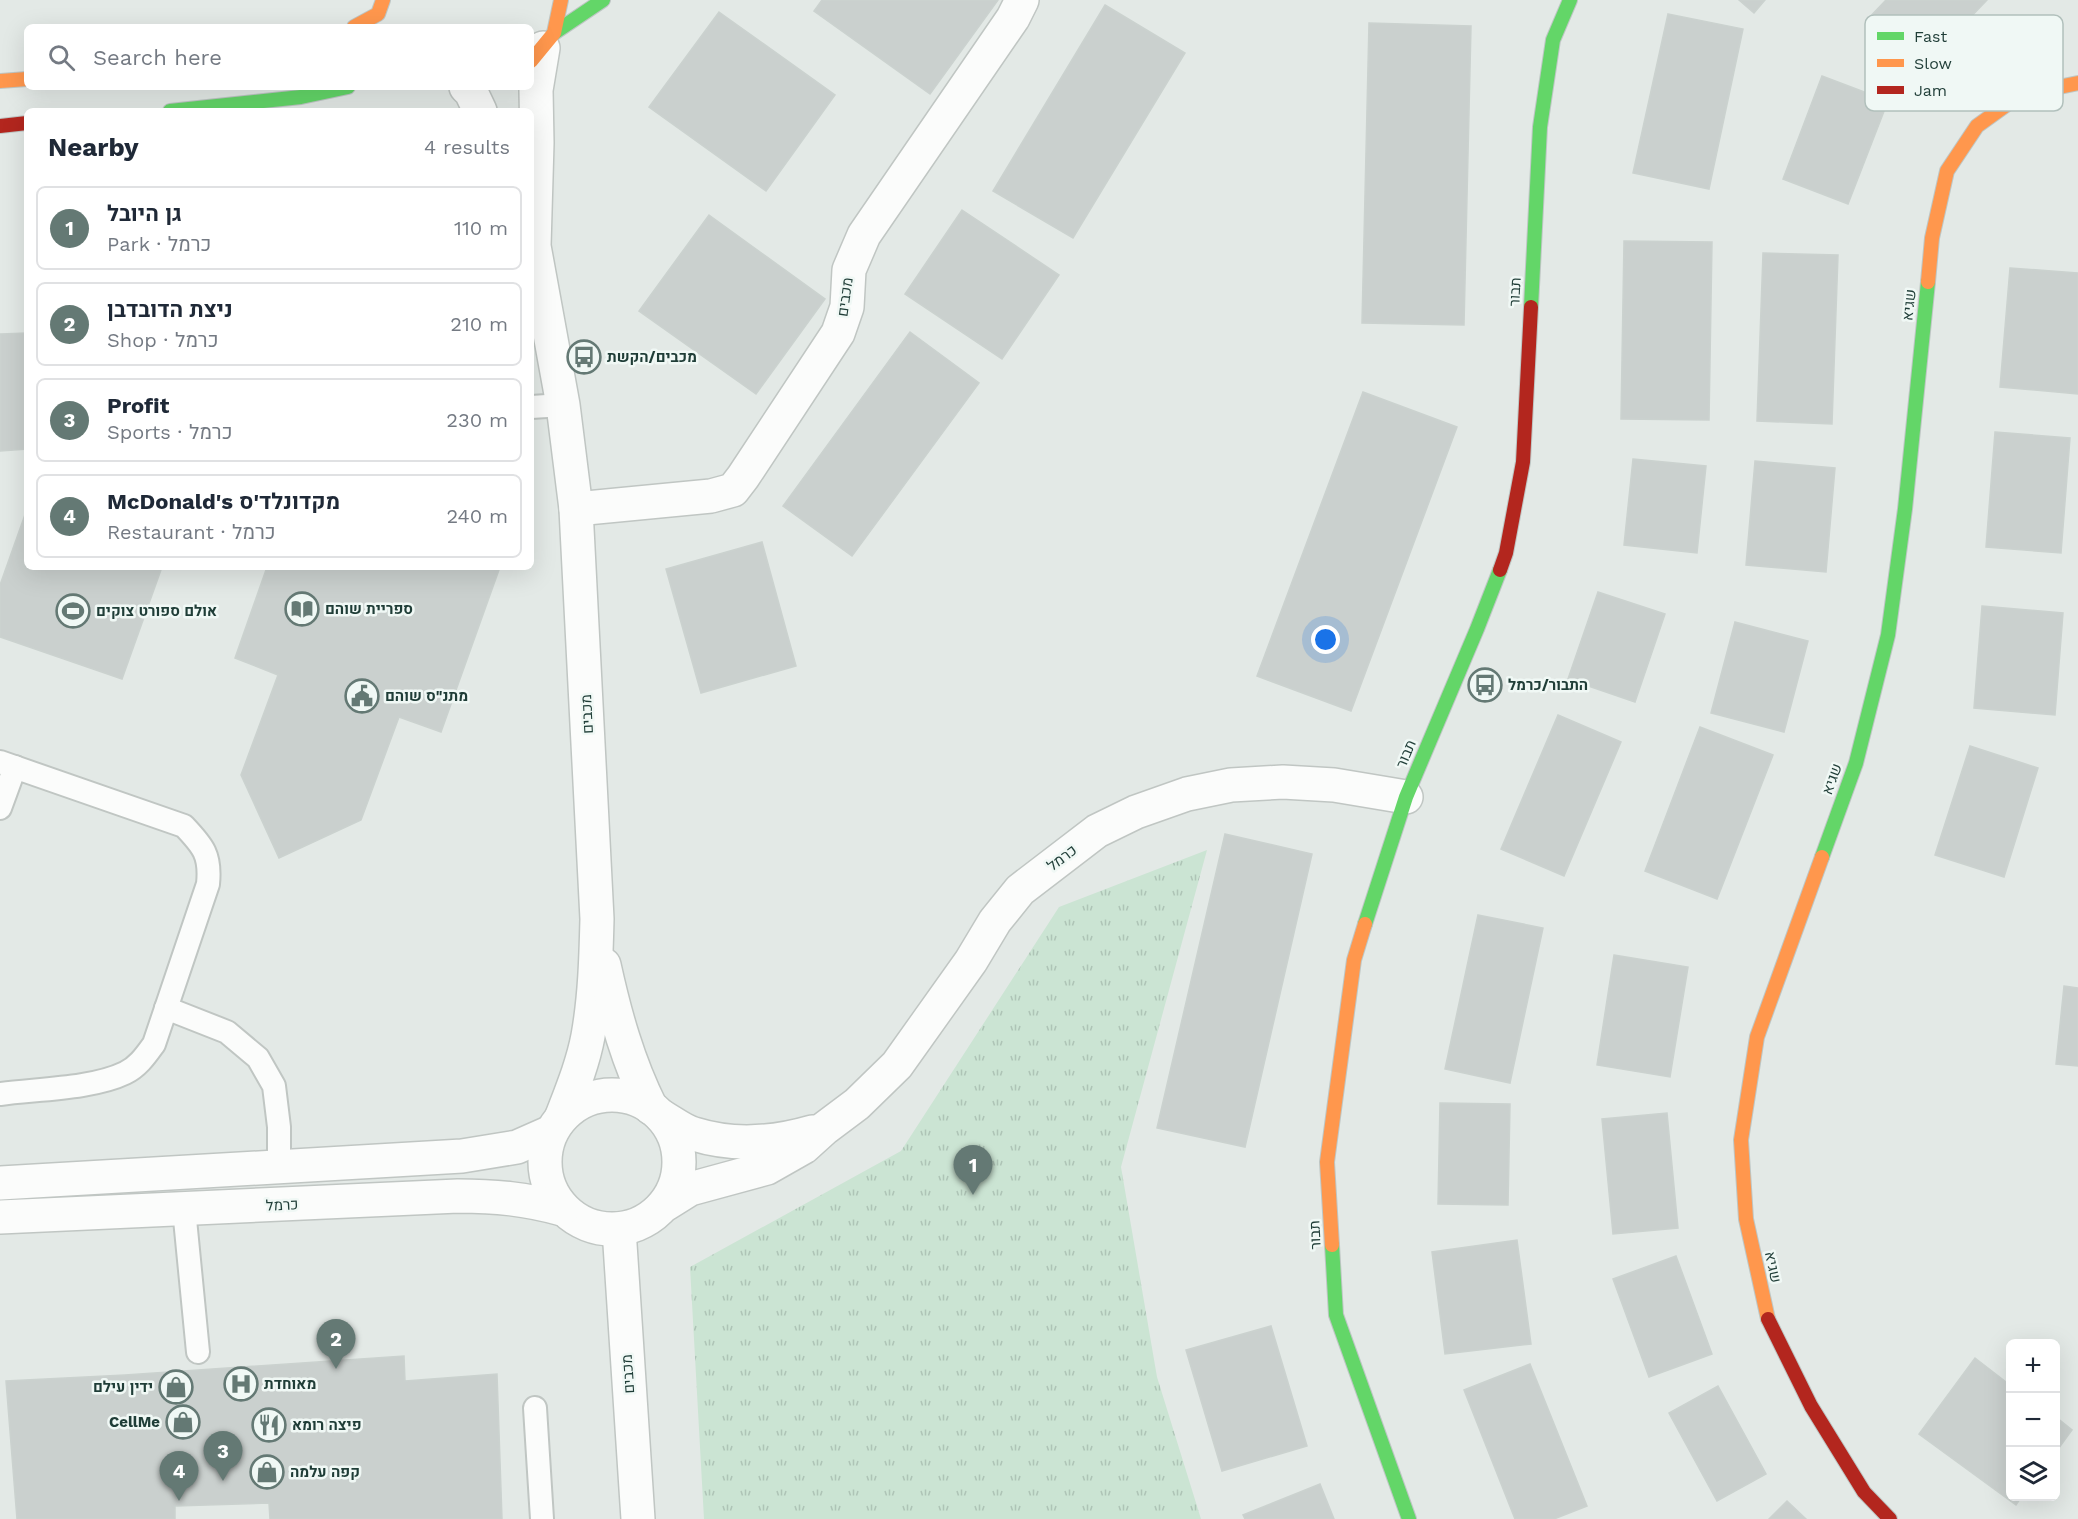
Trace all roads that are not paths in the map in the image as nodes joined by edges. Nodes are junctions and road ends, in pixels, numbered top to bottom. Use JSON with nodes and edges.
{"nodes":[{"id":1,"x":561,"y":0,"type":"edge"},
{"id":2,"x":603,"y":0,"type":"edge"},
{"id":3,"x":1022,"y":0,"type":"edge"},
{"id":4,"x":1570,"y":0,"type":"edge"},
{"id":5,"x":390,"y":3,"type":"edge"},
{"id":6,"x":360,"y":24,"type":"edge"},
{"id":7,"x":543,"y":48,"type":"edge"},
{"id":8,"x":24,"y":79,"type":"edge"},
{"id":9,"x":0,"y":81,"type":"edge"},
{"id":10,"x":2078,"y":83,"type":"edge"},
{"id":11,"x":2063,"y":86,"type":"edge"},
{"id":12,"x":335,"y":90,"type":"edge"},
{"id":13,"x":469,"y":90,"type":"edge"},
{"id":14,"x":200,"y":108,"type":"edge"},
{"id":15,"x":479,"y":108,"type":"edge"},
{"id":16,"x":1998,"y":111,"type":"edge"},
{"id":17,"x":24,"y":123,"type":"edge"},
{"id":18,"x":0,"y":126,"type":"edge"},
{"id":19,"x":534,"y":217,"type":"edge"},
{"id":20,"x":534,"y":247,"type":"edge"},
{"id":21,"x":564,"y":405,"type":"junction"},
{"id":22,"x":534,"y":407,"type":"edge"},
{"id":23,"x":576,"y":509,"type":"junction"},
{"id":24,"x":7,"y":765,"type":"edge"},
{"id":25,"x":1406,"y":797,"type":"junction"},
{"id":26,"x":0,"y":808,"type":"edge"},
{"id":27,"x":597,"y":919,"type":"junction"},
{"id":28,"x":166,"y":1008,"type":"junction"},
{"id":29,"x":0,"y":1094,"type":"edge"},
{"id":30,"x":656,"y":1112,"type":"junction"},
{"id":31,"x":557,"y":1124,"type":"junction"},
{"id":32,"x":825,"y":1128,"type":"junction"},
{"id":33,"x":279,"y":1166,"type":"junction"},
{"id":34,"x":0,"y":1183,"type":"edge"},
{"id":35,"x":666,"y":1204,"type":"junction"},
{"id":36,"x":184,"y":1209,"type":"junction"},
{"id":37,"x":562,"y":1209,"type":"junction"},
{"id":38,"x":0,"y":1217,"type":"edge"},
{"id":39,"x":619,"y":1229,"type":"junction"},
{"id":40,"x":198,"y":1352,"type":"dead end"},
{"id":41,"x":535,"y":1407,"type":"dead end"},
{"id":42,"x":542,"y":1519,"type":"edge"},
{"id":43,"x":638,"y":1519,"type":"edge"},
{"id":44,"x":1409,"y":1519,"type":"edge"},
{"id":45,"x":1890,"y":1519,"type":"edge"}],
"edges":[{"from":1,"to":7,"type":"street"},
{"from":2,"to":7,"type":"street"},
{"from":3,"to":23,"type":"street","name":"מכבים"},
{"from":4,"to":25,"type":"street","name":"תבור"},
{"from":5,"to":6,"type":"street"},
{"from":7,"to":19,"type":"street","name":"מכבים"},
{"from":8,"to":9,"type":"street"},
{"from":10,"to":11,"type":"street","name":"שגיא"},
{"from":12,"to":14,"type":"street"},
{"from":13,"to":15,"type":"street"},
{"from":16,"to":45,"type":"street","name":"שגיא"},
{"from":17,"to":18,"type":"street"},
{"from":20,"to":21,"type":"street","name":"מכבים"},
{"from":21,"to":22,"type":"lane"},
{"from":21,"to":23,"type":"street","name":"מכבים"},
{"from":23,"to":27,"type":"street","name":"מכבים"},
{"from":24,"to":26,"type":"lane"},
{"from":24,"to":28,"type":"lane"},
{"from":25,"to":32,"type":"street","name":"כרמל"},
{"from":25,"to":44,"type":"street","name":"תבור"},
{"from":27,"to":30,"type":"street","name":"מכבים"},
{"from":27,"to":31,"type":"street","name":"מכבים"},
{"from":28,"to":29,"type":"lane"},
{"from":28,"to":33,"type":"lane"},
{"from":30,"to":31,"type":"street"},
{"from":30,"to":32,"type":"street","name":"כרמל"},
{"from":30,"to":35,"type":"street"},
{"from":31,"to":33,"type":"street"},
{"from":31,"to":37,"type":"street"},
{"from":32,"to":35,"type":"street","name":"כרמל"},
{"from":33,"to":34,"type":"street"},
{"from":35,"to":39,"type":"street"},
{"from":36,"to":37,"type":"street","name":"כרמל"},
{"from":36,"to":38,"type":"street","name":"כרמל"},
{"from":36,"to":40,"type":"lane"},
{"from":37,"to":39,"type":"street"},
{"from":39,"to":43,"type":"street","name":"מכבים"},
{"from":41,"to":42,"type":"lane"}]}
